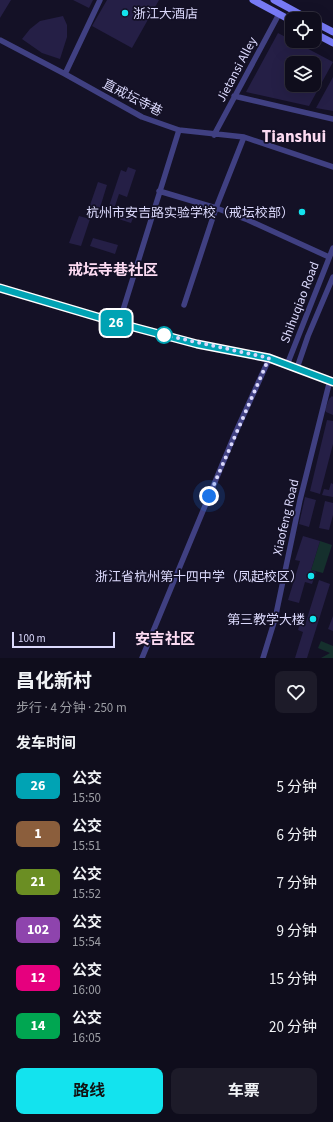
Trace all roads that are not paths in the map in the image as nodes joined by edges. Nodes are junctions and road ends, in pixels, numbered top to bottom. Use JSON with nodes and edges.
{"nodes":[{"id":1,"x":100,"y":0,"type":"edge"},
{"id":2,"x":253,"y":0,"type":"edge"},
{"id":3,"x":274,"y":0,"type":"edge"},
{"id":4,"x":296,"y":12,"type":"edge"},
{"id":5,"x":279,"y":14,"type":"junction"},
{"id":6,"x":285,"y":17,"type":"edge"},
{"id":7,"x":321,"y":26,"type":"edge"},
{"id":8,"x":333,"y":32,"type":"edge"},
{"id":9,"x":321,"y":37,"type":"edge"},
{"id":10,"x":0,"y":40,"type":"edge"},
{"id":11,"x":333,"y":43,"type":"edge"},
{"id":12,"x":65,"y":74,"type":"junction"},
{"id":13,"x":234,"y":96,"type":"junction"},
{"id":14,"x":333,"y":119,"type":"edge"},
{"id":15,"x":179,"y":130,"type":"junction"},
{"id":16,"x":214,"y":135,"type":"junction"},
{"id":17,"x":244,"y":137,"type":"junction"},
{"id":18,"x":333,"y":167,"type":"edge"},
{"id":19,"x":159,"y":191,"type":"junction"},
{"id":20,"x":216,"y":208,"type":"junction"},
{"id":21,"x":333,"y":248,"type":"edge"},
{"id":22,"x":329,"y":257,"type":"junction"},
{"id":23,"x":333,"y":278,"type":"edge"},
{"id":24,"x":0,"y":288,"type":"edge"},
{"id":25,"x":184,"y":305,"type":"dead end"},
{"id":26,"x":118,"y":323,"type":"junction"},
{"id":27,"x":269,"y":358,"type":"junction"},
{"id":28,"x":287,"y":365,"type":"junction"},
{"id":29,"x":297,"y":368,"type":"junction"},
{"id":30,"x":331,"y":381,"type":"edge"},
{"id":31,"x":142,"y":658,"type":"edge"},
{"id":32,"x":263,"y":658,"type":"edge"}],
"edges":[{"from":1,"to":12,"type":"street"},
{"from":2,"to":5,"type":"main road"},
{"from":3,"to":4,"type":"main road"},
{"from":5,"to":6,"type":"main road"},
{"from":5,"to":13,"type":"street","name":"Jietansi Alley"},
{"from":7,"to":8,"type":"main road"},
{"from":9,"to":11,"type":"main road"},
{"from":10,"to":12,"type":"street","name":"直戒坛寺巷"},
{"from":12,"to":15,"type":"street","name":"直戒坛寺巷"},
{"from":13,"to":14,"type":"street"},
{"from":13,"to":16,"type":"street","name":"Jietansi Alley"},
{"from":15,"to":16,"type":"street","name":"直戒坛寺巷"},
{"from":15,"to":19,"type":"street"},
{"from":16,"to":17,"type":"street","name":"直戒坛寺巷"},
{"from":17,"to":18,"type":"street","name":"直戒坛寺巷"},
{"from":17,"to":20,"type":"street"},
{"from":19,"to":20,"type":"street"},
{"from":19,"to":26,"type":"street"},
{"from":20,"to":22,"type":"street"},
{"from":20,"to":25,"type":"street"},
{"from":21,"to":22,"type":"street","name":"Shihuqiao Road"},
{"from":22,"to":28,"type":"street","name":"Shihuqiao Road"},
{"from":23,"to":29,"type":"street","name":"Shihuqiao Road"},
{"from":24,"to":26,"type":"street"},
{"from":26,"to":27,"type":"street"},
{"from":27,"to":28,"type":"street"},
{"from":27,"to":31,"type":"street"},
{"from":28,"to":29,"type":"street"},
{"from":29,"to":30,"type":"street"},
{"from":30,"to":32,"type":"street","name":"Xiaofeng Road"}]}
